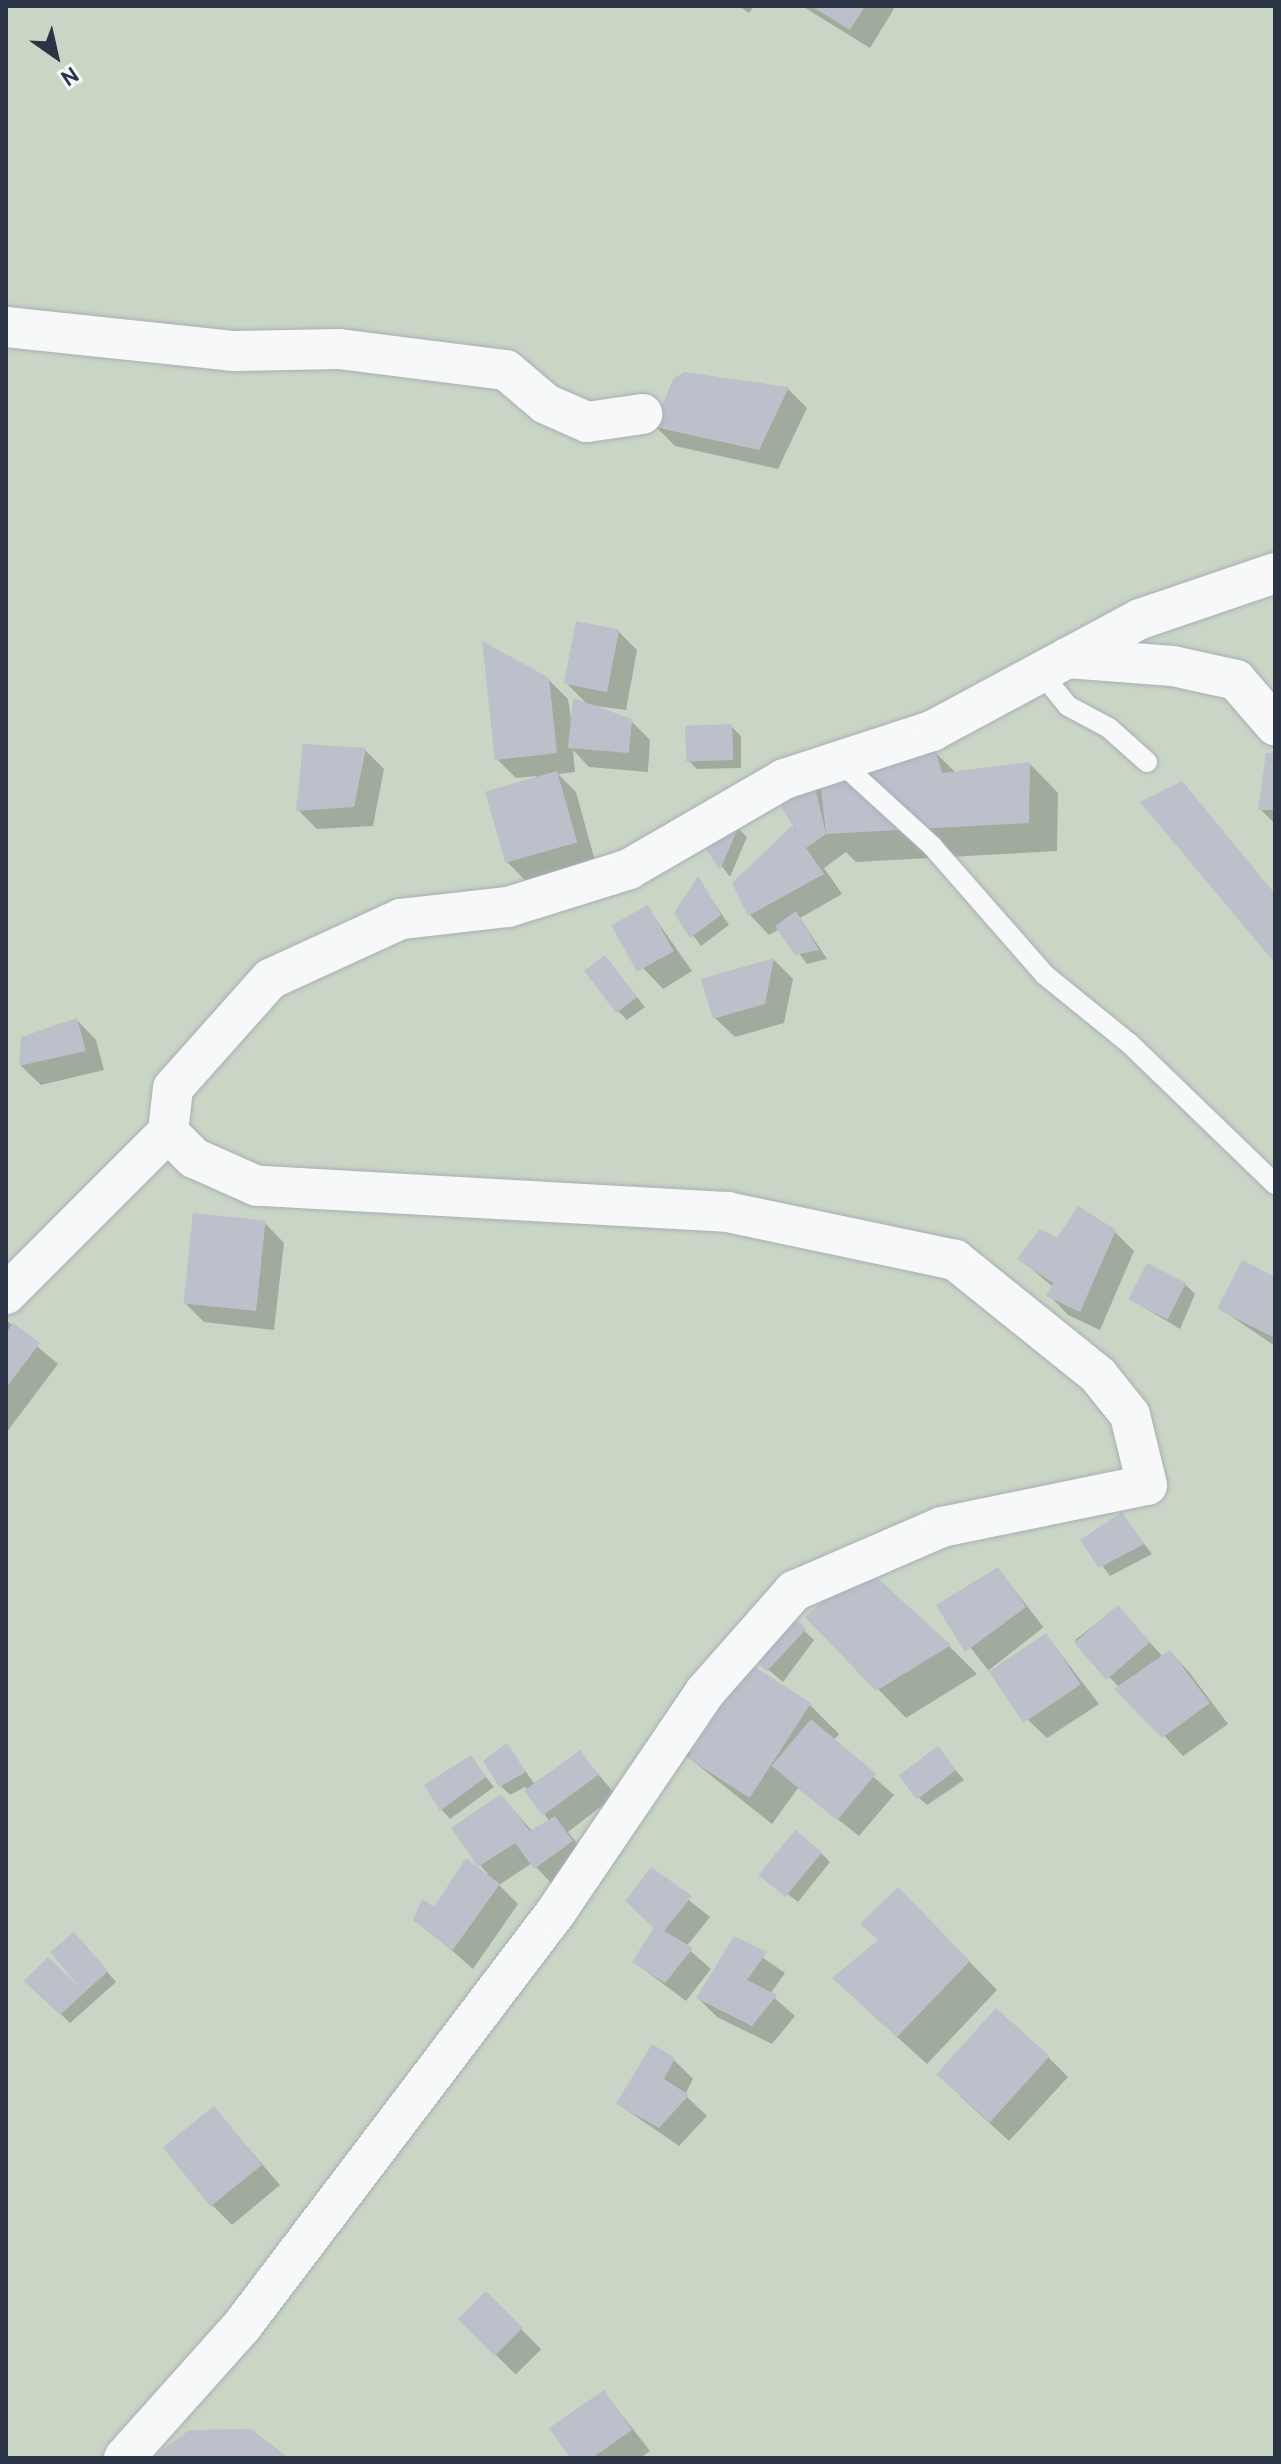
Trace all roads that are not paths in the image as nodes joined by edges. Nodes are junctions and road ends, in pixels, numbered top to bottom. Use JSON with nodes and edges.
{"nodes":[{"id":1,"x":6,"y":327,"type":"edge"},
{"id":2,"x":642,"y":414,"type":"dead end"},
{"id":3,"x":1275,"y":573,"type":"edge"},
{"id":4,"x":1054,"y":666,"type":"junction"},
{"id":5,"x":1275,"y":725,"type":"edge"},
{"id":6,"x":839,"y":761,"type":"junction"},
{"id":7,"x":1147,"y":762,"type":"dead end"},
{"id":8,"x":168,"y":1132,"type":"junction"},
{"id":9,"x":1275,"y":1184,"type":"edge"},
{"id":10,"x":6,"y":1294,"type":"edge"},
{"id":11,"x":124,"y":2458,"type":"edge"}],
"edges":[{"from":1,"to":2,"type":"street"},
{"from":3,"to":4,"type":"street"},
{"from":4,"to":5,"type":"street"},
{"from":4,"to":6,"type":"street"},
{"from":4,"to":7,"type":"lane"},
{"from":6,"to":8,"type":"street"},
{"from":6,"to":9,"type":"lane"},
{"from":8,"to":10,"type":"street"},
{"from":8,"to":11,"type":"street"}]}
